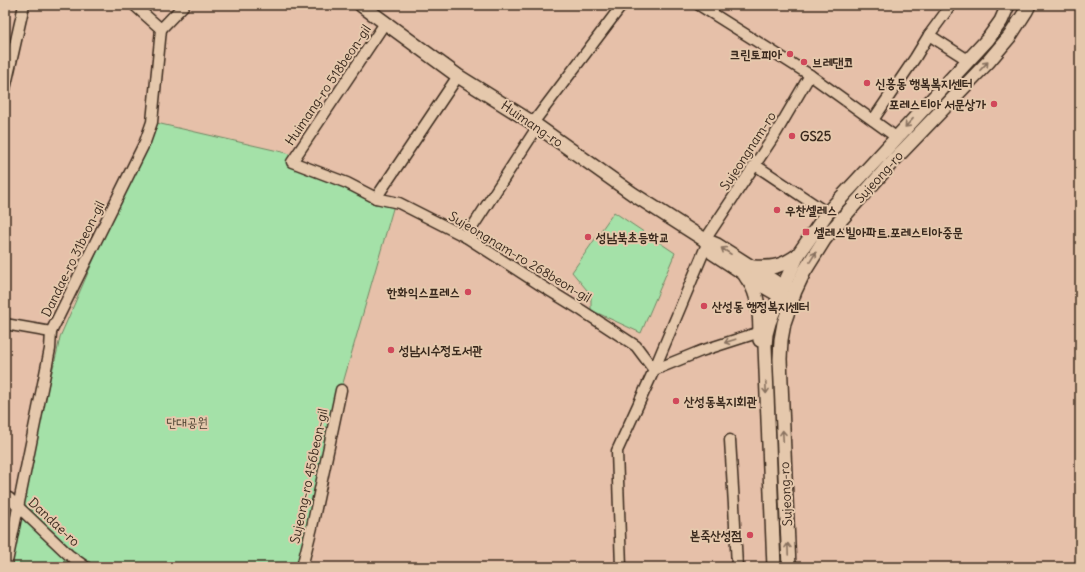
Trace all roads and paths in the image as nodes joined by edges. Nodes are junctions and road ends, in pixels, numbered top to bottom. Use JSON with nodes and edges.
{"nodes":[{"id":1,"x":24,"y":5,"type":"edge"},
{"id":2,"x":134,"y":5,"type":"edge"},
{"id":3,"x":184,"y":5,"type":"edge"},
{"id":4,"x":360,"y":5,"type":"edge"},
{"id":5,"x":622,"y":5,"type":"edge"},
{"id":6,"x":699,"y":5,"type":"edge"},
{"id":7,"x":951,"y":5,"type":"edge"},
{"id":8,"x":1008,"y":5,"type":"edge"},
{"id":9,"x":1029,"y":5,"type":"edge"},
{"id":10,"x":1001,"y":21,"type":"junction"},
{"id":11,"x":385,"y":23,"type":"junction"},
{"id":12,"x":161,"y":29,"type":"junction"},
{"id":13,"x":1013,"y":31,"type":"junction"},
{"id":14,"x":929,"y":35,"type":"junction"},
{"id":15,"x":968,"y":60,"type":"junction"},
{"id":16,"x":810,"y":74,"type":"junction"},
{"id":17,"x":458,"y":76,"type":"junction"},
{"id":18,"x":5,"y":89,"type":"edge"},
{"id":19,"x":873,"y":120,"type":"junction"},
{"id":20,"x":535,"y":125,"type":"junction"},
{"id":21,"x":896,"y":137,"type":"junction"},
{"id":22,"x":292,"y":162,"type":"joint"},
{"id":23,"x":755,"y":165,"type":"junction"},
{"id":24,"x":376,"y":198,"type":"junction"},
{"id":25,"x":827,"y":213,"type":"junction"},
{"id":26,"x":466,"y":237,"type":"junction"},
{"id":27,"x":706,"y":242,"type":"junction"},
{"id":28,"x":798,"y":255,"type":"junction"},
{"id":29,"x":748,"y":270,"type":"junction"},
{"id":30,"x":787,"y":293,"type":"junction"},
{"id":31,"x":5,"y":324,"type":"edge"},
{"id":32,"x":51,"y":332,"type":"junction"},
{"id":33,"x":760,"y":332,"type":"junction"},
{"id":34,"x":766,"y":368,"type":"junction"},
{"id":35,"x":654,"y":370,"type":"junction"},
{"id":36,"x":341,"y":390,"type":"dead end"},
{"id":37,"x":730,"y":440,"type":"dead end"},
{"id":38,"x":5,"y":497,"type":"edge"},
{"id":39,"x":18,"y":505,"type":"junction"},
{"id":40,"x":6,"y":567,"type":"edge"},
{"id":41,"x":86,"y":567,"type":"edge"},
{"id":42,"x":302,"y":567,"type":"edge"},
{"id":43,"x":621,"y":567,"type":"edge"},
{"id":44,"x":736,"y":567,"type":"edge"},
{"id":45,"x":774,"y":567,"type":"edge"},
{"id":46,"x":789,"y":567,"type":"edge"}],
"edges":[{"from":1,"to":18,"type":"street"},
{"from":2,"to":12,"type":"street"},
{"from":3,"to":12,"type":"street"},
{"from":4,"to":11,"type":"main road","name":"Huimang-ro"},
{"from":5,"to":20,"type":"street"},
{"from":6,"to":16,"type":"street"},
{"from":7,"to":14,"type":"street"},
{"from":8,"to":10,"type":"main road","name":"Sujeong-ro"},
{"from":9,"to":13,"type":"main road","name":"Sujeong-ro"},
{"from":10,"to":13,"type":"street"},
{"from":10,"to":15,"type":"main road","name":"Sujeong-ro"},
{"from":11,"to":17,"type":"main road","name":"Huimang-ro"},
{"from":11,"to":22,"type":"street","name":"Huimang-ro 518beon-gil"},
{"from":12,"to":32,"type":"street","name":"Dandae-ro 31beon-gil"},
{"from":30,"to":13,"type":"main road","name":"Sujeong-ro","one_way":true},
{"from":14,"to":15,"type":"street"},
{"from":14,"to":19,"type":"street"},
{"from":15,"to":21,"type":"main road","name":"Sujeong-ro","one_way":true},
{"from":16,"to":19,"type":"street"},
{"from":16,"to":23,"type":"street","name":"Sujeongnam-ro"},
{"from":17,"to":20,"type":"main road","name":"Huimang-ro"},
{"from":17,"to":24,"type":"street"},
{"from":19,"to":21,"type":"street"},
{"from":20,"to":26,"type":"street"},
{"from":20,"to":27,"type":"main road","name":"Huimang-ro"},
{"from":21,"to":25,"type":"main road","name":"Sujeong-ro"},
{"from":22,"to":24,"type":"street","name":"Sujeongnam-ro 268beon-gil"},
{"from":23,"to":25,"type":"street"},
{"from":23,"to":27,"type":"street","name":"Sujeongnam-ro"},
{"from":24,"to":26,"type":"street","name":"Sujeongnam-ro 268beon-gil"},
{"from":25,"to":28,"type":"main road","name":"Sujeong-ro"},
{"from":26,"to":35,"type":"street","name":"Sujeongnam-ro 268beon-gil"},
{"from":27,"to":29,"type":"main road","name":"Huimang-ro"},
{"from":27,"to":35,"type":"street","name":"Sujeongnam-ro"},
{"from":28,"to":29,"type":"main road"},
{"from":28,"to":30,"type":"main road","name":"Sujeong-ro"},
{"from":29,"to":30,"type":"main road","name":"Huimang-ro"},
{"from":29,"to":33,"type":"main road"},
{"from":30,"to":34,"type":"main road","name":"Sujeong-ro"},
{"from":46,"to":30,"type":"main road","name":"Sujeong-ro","one_way":true},
{"from":31,"to":32,"type":"street"},
{"from":32,"to":39,"type":"street","name":"Dandae-ro 31beon-gil"},
{"from":33,"to":34,"type":"main road"},
{"from":33,"to":35,"type":"street","one_way":true},
{"from":34,"to":45,"type":"main road","name":"Sujeong-ro","one_way":true},
{"from":35,"to":43,"type":"street","name":"Sujeongnam-ro"},
{"from":36,"to":42,"type":"street","name":"Sujeong-ro 456beon-gil"},
{"from":37,"to":44,"type":"street"},
{"from":38,"to":39,"type":"street","name":"Dandae-ro"},
{"from":39,"to":40,"type":"street","name":"Dandae-ro 31beon-gil"},
{"from":39,"to":41,"type":"street","name":"Dandae-ro"}]}
